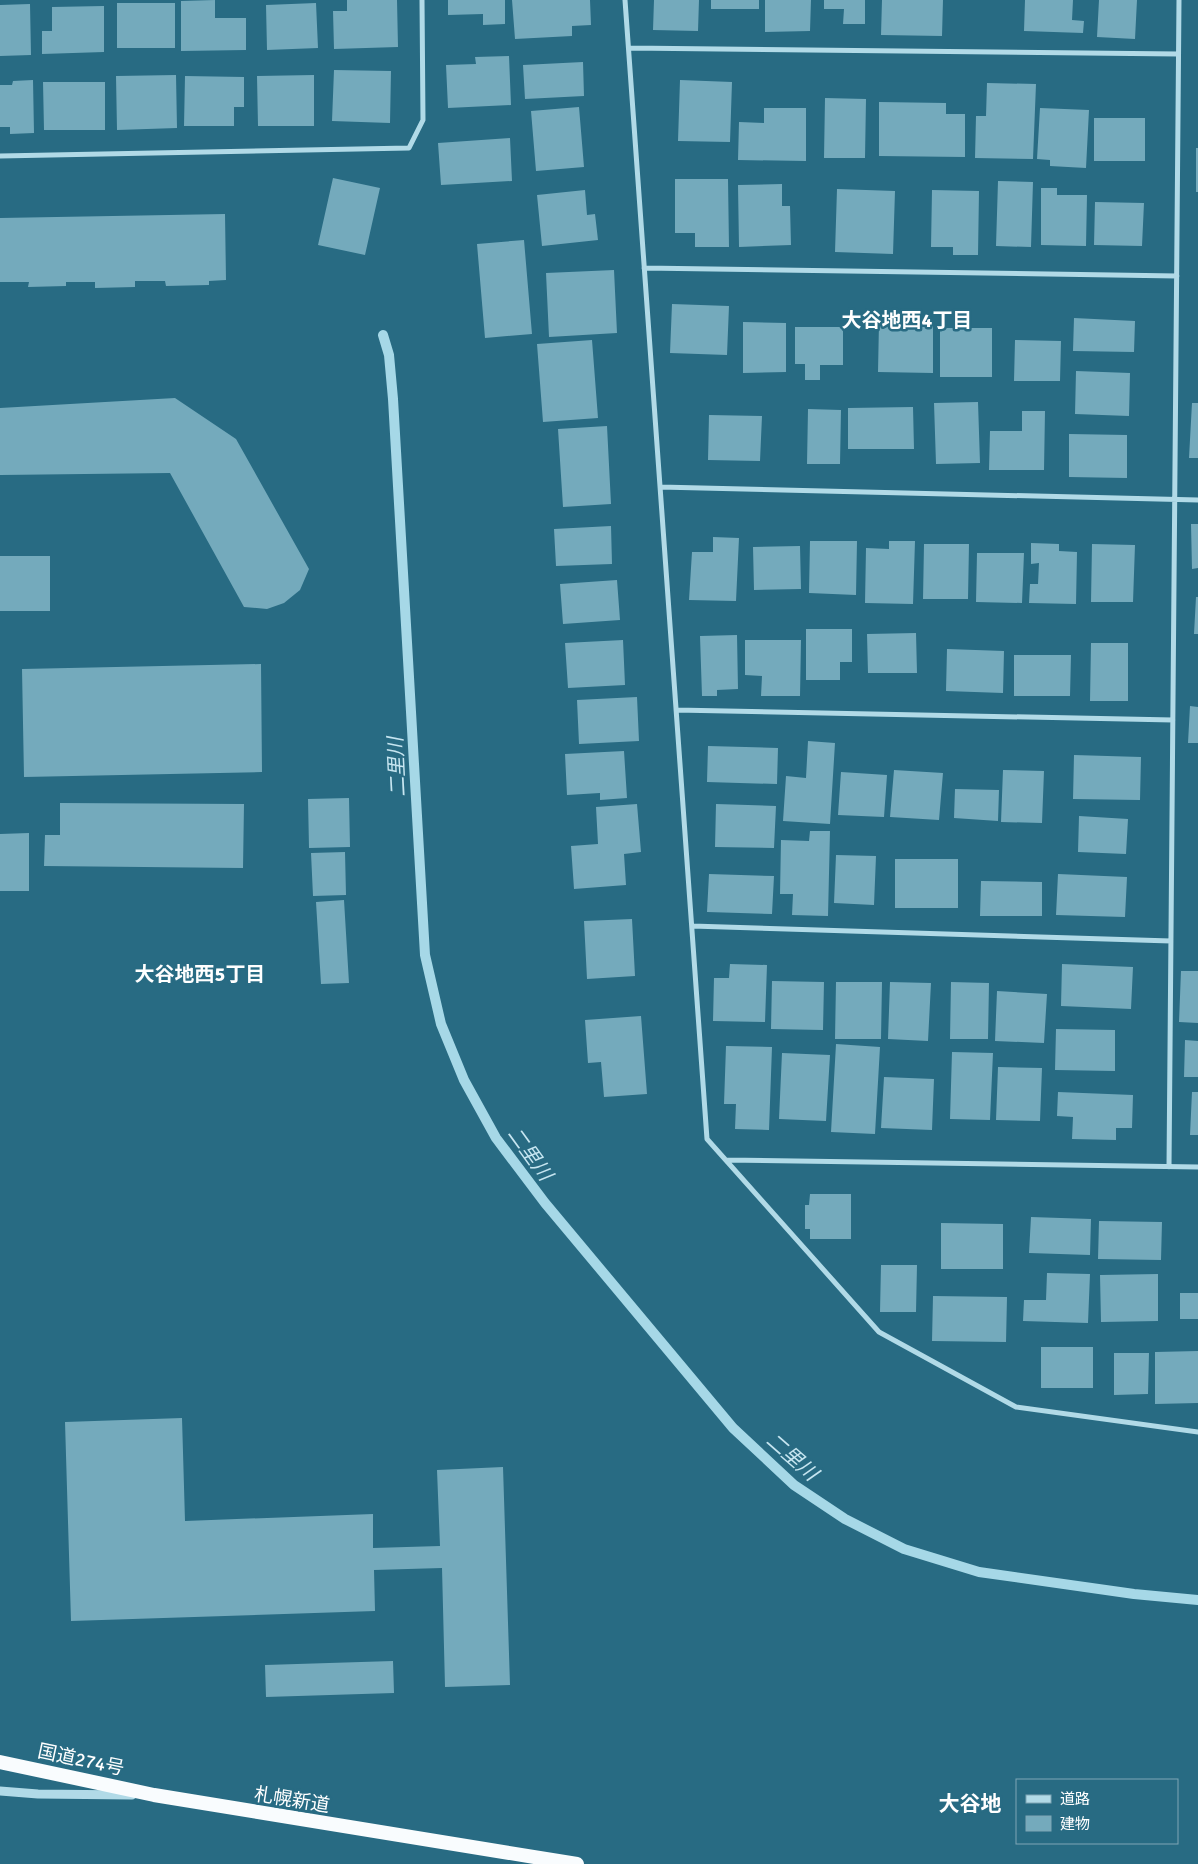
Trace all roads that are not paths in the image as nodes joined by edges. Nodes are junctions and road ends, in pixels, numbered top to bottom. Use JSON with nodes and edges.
{"nodes":[{"id":1,"x":422,"y":0,"type":"edge"},
{"id":2,"x":625,"y":0,"type":"edge"},
{"id":3,"x":1179,"y":0,"type":"edge"},
{"id":4,"x":628,"y":48,"type":"junction"},
{"id":5,"x":1178,"y":54,"type":"junction"},
{"id":6,"x":0,"y":156,"type":"edge"},
{"id":7,"x":644,"y":268,"type":"junction"},
{"id":8,"x":1177,"y":276,"type":"junction"},
{"id":9,"x":660,"y":486,"type":"junction"},
{"id":10,"x":1175,"y":500,"type":"junction"},
{"id":11,"x":1198,"y":500,"type":"edge"},
{"id":12,"x":676,"y":710,"type":"junction"},
{"id":13,"x":1173,"y":720,"type":"junction"},
{"id":14,"x":692,"y":926,"type":"junction"},
{"id":15,"x":1171,"y":941,"type":"junction"},
{"id":16,"x":726,"y":1160,"type":"junction"},
{"id":17,"x":1169,"y":1167,"type":"junction"},
{"id":18,"x":1198,"y":1167,"type":"edge"},
{"id":19,"x":1198,"y":1432,"type":"edge"},
{"id":20,"x":0,"y":1762,"type":"edge"},
{"id":21,"x":0,"y":1791,"type":"edge"},
{"id":22,"x":154,"y":1795,"type":"junction"},
{"id":23,"x":577,"y":1864,"type":"edge"}],
"edges":[{"from":1,"to":6,"type":"street"},
{"from":2,"to":4,"type":"street"},
{"from":3,"to":5,"type":"street"},
{"from":4,"to":5,"type":"street"},
{"from":4,"to":7,"type":"street"},
{"from":5,"to":8,"type":"street"},
{"from":7,"to":8,"type":"street"},
{"from":7,"to":9,"type":"street"},
{"from":8,"to":10,"type":"street"},
{"from":9,"to":10,"type":"street"},
{"from":9,"to":12,"type":"street"},
{"from":10,"to":11,"type":"street"},
{"from":10,"to":13,"type":"street"},
{"from":12,"to":13,"type":"street"},
{"from":12,"to":14,"type":"street"},
{"from":13,"to":15,"type":"street"},
{"from":14,"to":15,"type":"street"},
{"from":14,"to":16,"type":"street"},
{"from":15,"to":17,"type":"street"},
{"from":16,"to":17,"type":"street"},
{"from":16,"to":19,"type":"street"},
{"from":17,"to":18,"type":"street"},
{"from":20,"to":22,"type":"highway","name":"国道274号"},
{"from":21,"to":22,"type":"street","name":"札幌新道"},
{"from":22,"to":23,"type":"highway","name":"札幌新道"}]}
